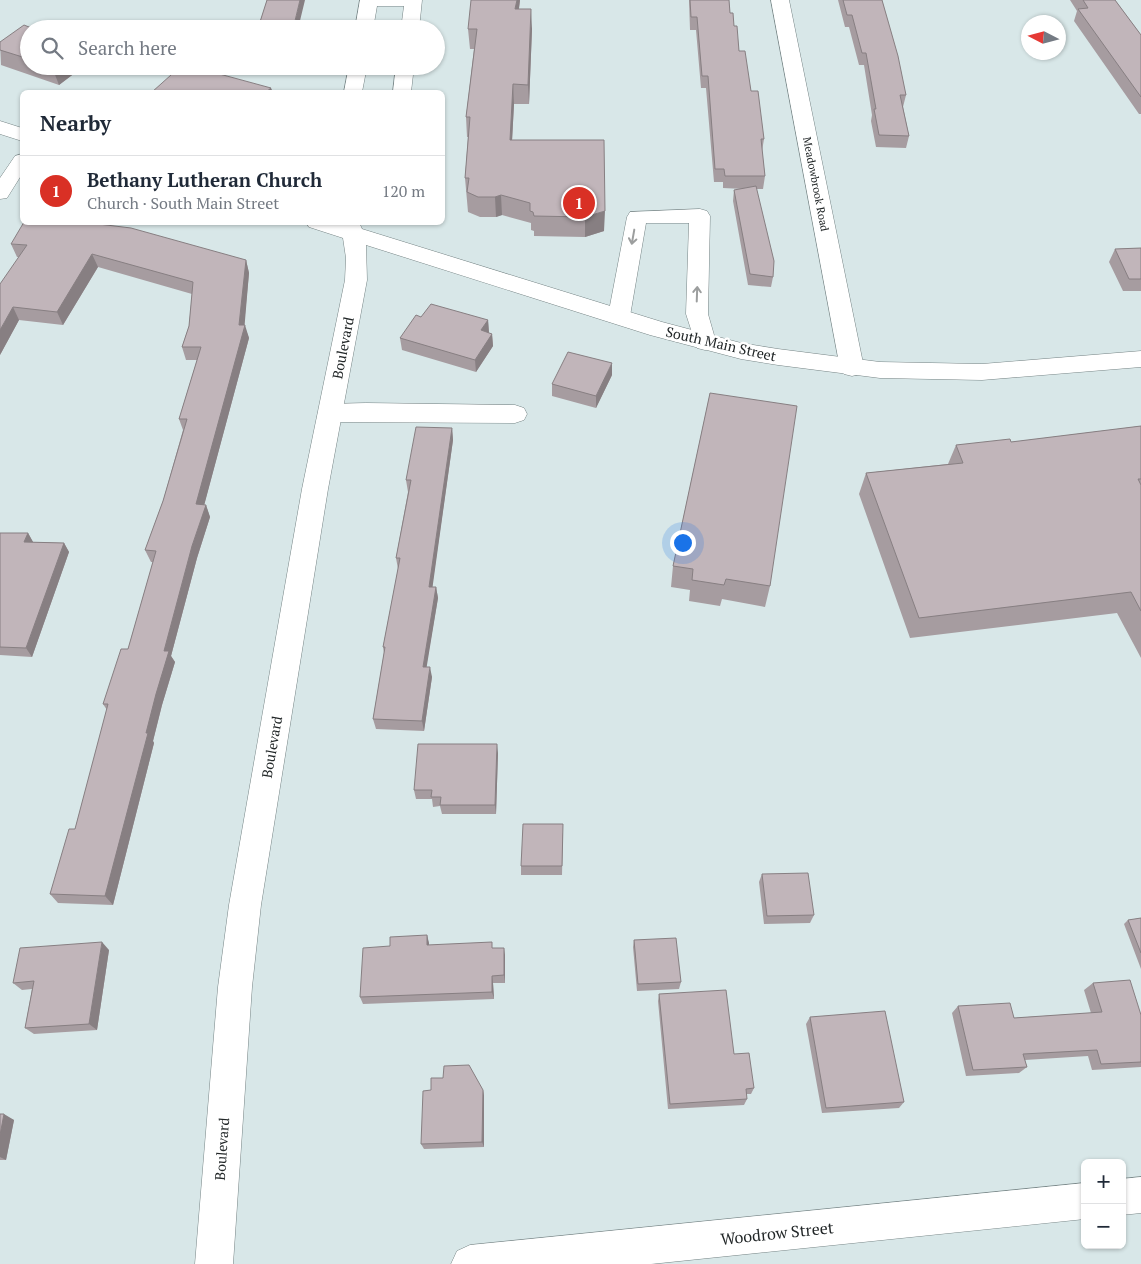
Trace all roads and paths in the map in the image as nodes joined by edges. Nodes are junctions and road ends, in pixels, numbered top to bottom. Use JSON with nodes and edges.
{"nodes":[{"id":1,"x":368,"y":0,"type":"edge"},
{"id":2,"x":780,"y":0,"type":"edge"},
{"id":3,"x":413,"y":1,"type":"edge"},
{"id":4,"x":365,"y":20,"type":"edge"},
{"id":5,"x":411,"y":20,"type":"edge"},
{"id":6,"x":356,"y":75,"type":"edge"},
{"id":7,"x":404,"y":75,"type":"edge"},
{"id":8,"x":353,"y":90,"type":"edge"},
{"id":9,"x":402,"y":90,"type":"edge"},
{"id":10,"x":0,"y":127,"type":"edge"},
{"id":11,"x":20,"y":134,"type":"edge"},
{"id":12,"x":20,"y":163,"type":"edge"},
{"id":13,"x":0,"y":193,"type":"edge"},
{"id":14,"x":356,"y":226,"type":"edge"},
{"id":15,"x":618,"y":316,"type":"junction"},
{"id":16,"x":705,"y":342,"type":"junction"},
{"id":17,"x":1141,"y":359,"type":"edge"},
{"id":18,"x":852,"y":368,"type":"junction"},
{"id":19,"x":330,"y":413,"type":"junction"},
{"id":20,"x":514,"y":414,"type":"dead end"},
{"id":21,"x":1141,"y":1195,"type":"edge"},
{"id":22,"x":1126,"y":1197,"type":"edge"},
{"id":23,"x":1081,"y":1201,"type":"edge"},
{"id":24,"x":214,"y":1264,"type":"edge"},
{"id":25,"x":470,"y":1264,"type":"edge"}],
"edges":[{"from":1,"to":3,"type":"main road"},
{"from":1,"to":4,"type":"main road"},
{"from":2,"to":18,"type":"main road","name":"Meadowbrook Road"},
{"from":3,"to":5,"type":"main road"},
{"from":6,"to":8,"type":"main road"},
{"from":7,"to":9,"type":"main road"},
{"from":10,"to":11,"type":"main road"},
{"from":12,"to":13,"type":"main road"},
{"from":14,"to":15,"type":"main road","name":"South Main Street"},
{"from":14,"to":19,"type":"main road","name":"Boulevard"},
{"from":15,"to":16,"type":"main road","name":"South Main Street"},
{"from":16,"to":15,"type":"main road","one_way":true},
{"from":16,"to":18,"type":"main road","name":"South Main Street"},
{"from":17,"to":18,"type":"main road","name":"South Main Street"},
{"from":19,"to":20,"type":"main road"},
{"from":19,"to":24,"type":"main road","name":"Boulevard"},
{"from":21,"to":22,"type":"main road"},
{"from":23,"to":25,"type":"main road","name":"Woodrow Street"}]}
